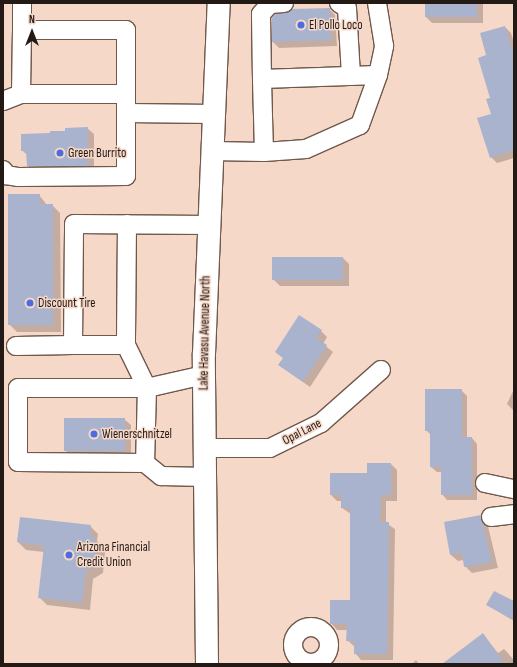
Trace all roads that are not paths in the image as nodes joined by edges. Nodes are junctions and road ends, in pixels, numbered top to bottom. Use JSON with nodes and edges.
{"nodes":[{"id":1,"x":22,"y":3,"type":"edge"},
{"id":2,"x":219,"y":3,"type":"edge"},
{"id":3,"x":284,"y":3,"type":"edge"},
{"id":4,"x":339,"y":3,"type":"edge"},
{"id":5,"x":377,"y":3,"type":"edge"},
{"id":6,"x":22,"y":30,"type":"junction"},
{"id":7,"x":378,"y":75,"type":"junction"},
{"id":8,"x":351,"y":76,"type":"junction"},
{"id":9,"x":262,"y":79,"type":"junction"},
{"id":10,"x":21,"y":94,"type":"junction"},
{"id":11,"x":126,"y":94,"type":"junction"},
{"id":12,"x":3,"y":101,"type":"edge"},
{"id":13,"x":126,"y":113,"type":"junction"},
{"id":14,"x":214,"y":114,"type":"junction"},
{"id":15,"x":212,"y":151,"type":"junction"},
{"id":16,"x":264,"y":152,"type":"junction"},
{"id":17,"x":3,"y":170,"type":"edge"},
{"id":18,"x":127,"y":224,"type":"junction"},
{"id":19,"x":209,"y":225,"type":"junction"},
{"id":20,"x":126,"y":345,"type":"junction"},
{"id":21,"x":16,"y":346,"type":"dead end"},
{"id":22,"x":73,"y":346,"type":"junction"},
{"id":23,"x":381,"y":370,"type":"dead end"},
{"id":24,"x":204,"y":376,"type":"junction"},
{"id":25,"x":146,"y":388,"type":"junction"},
{"id":26,"x":204,"y":448,"type":"junction"},
{"id":27,"x":145,"y":463,"type":"junction"},
{"id":28,"x":205,"y":476,"type":"junction"},
{"id":29,"x":485,"y":483,"type":"dead end"},
{"id":30,"x":514,"y":488,"type":"edge"},
{"id":31,"x":514,"y":514,"type":"edge"},
{"id":32,"x":491,"y":517,"type":"dead end"},
{"id":33,"x":207,"y":664,"type":"edge"}],
"edges":[{"from":1,"to":6,"type":"street"},
{"from":2,"to":14,"type":"main road","name":"Lake Havasu Avenue North"},
{"from":3,"to":9,"type":"street"},
{"from":4,"to":8,"type":"street"},
{"from":5,"to":7,"type":"street"},
{"from":6,"to":10,"type":"street"},
{"from":6,"to":11,"type":"street"},
{"from":7,"to":8,"type":"street"},
{"from":7,"to":16,"type":"street"},
{"from":8,"to":9,"type":"street"},
{"from":9,"to":16,"type":"street"},
{"from":10,"to":11,"type":"street"},
{"from":10,"to":12,"type":"street"},
{"from":11,"to":13,"type":"street"},
{"from":13,"to":14,"type":"street"},
{"from":13,"to":17,"type":"street"},
{"from":14,"to":15,"type":"main road","name":"Lake Havasu Avenue North"},
{"from":15,"to":16,"type":"street"},
{"from":15,"to":19,"type":"main road","name":"Lake Havasu Avenue North"},
{"from":18,"to":19,"type":"street"},
{"from":18,"to":20,"type":"street"},
{"from":18,"to":22,"type":"street"},
{"from":19,"to":24,"type":"main road","name":"Lake Havasu Avenue North"},
{"from":20,"to":22,"type":"street"},
{"from":20,"to":25,"type":"street"},
{"from":21,"to":22,"type":"street"},
{"from":23,"to":26,"type":"street","name":"Opal Lane"},
{"from":24,"to":25,"type":"street"},
{"from":24,"to":26,"type":"main road","name":"Lake Havasu Avenue North"},
{"from":25,"to":27,"type":"street"},
{"from":25,"to":27,"type":"street"},
{"from":26,"to":28,"type":"main road","name":"Lake Havasu Avenue North"},
{"from":27,"to":28,"type":"street"},
{"from":28,"to":33,"type":"main road","name":"Lake Havasu Avenue North"},
{"from":29,"to":30,"type":"street"},
{"from":31,"to":32,"type":"street"}]}
